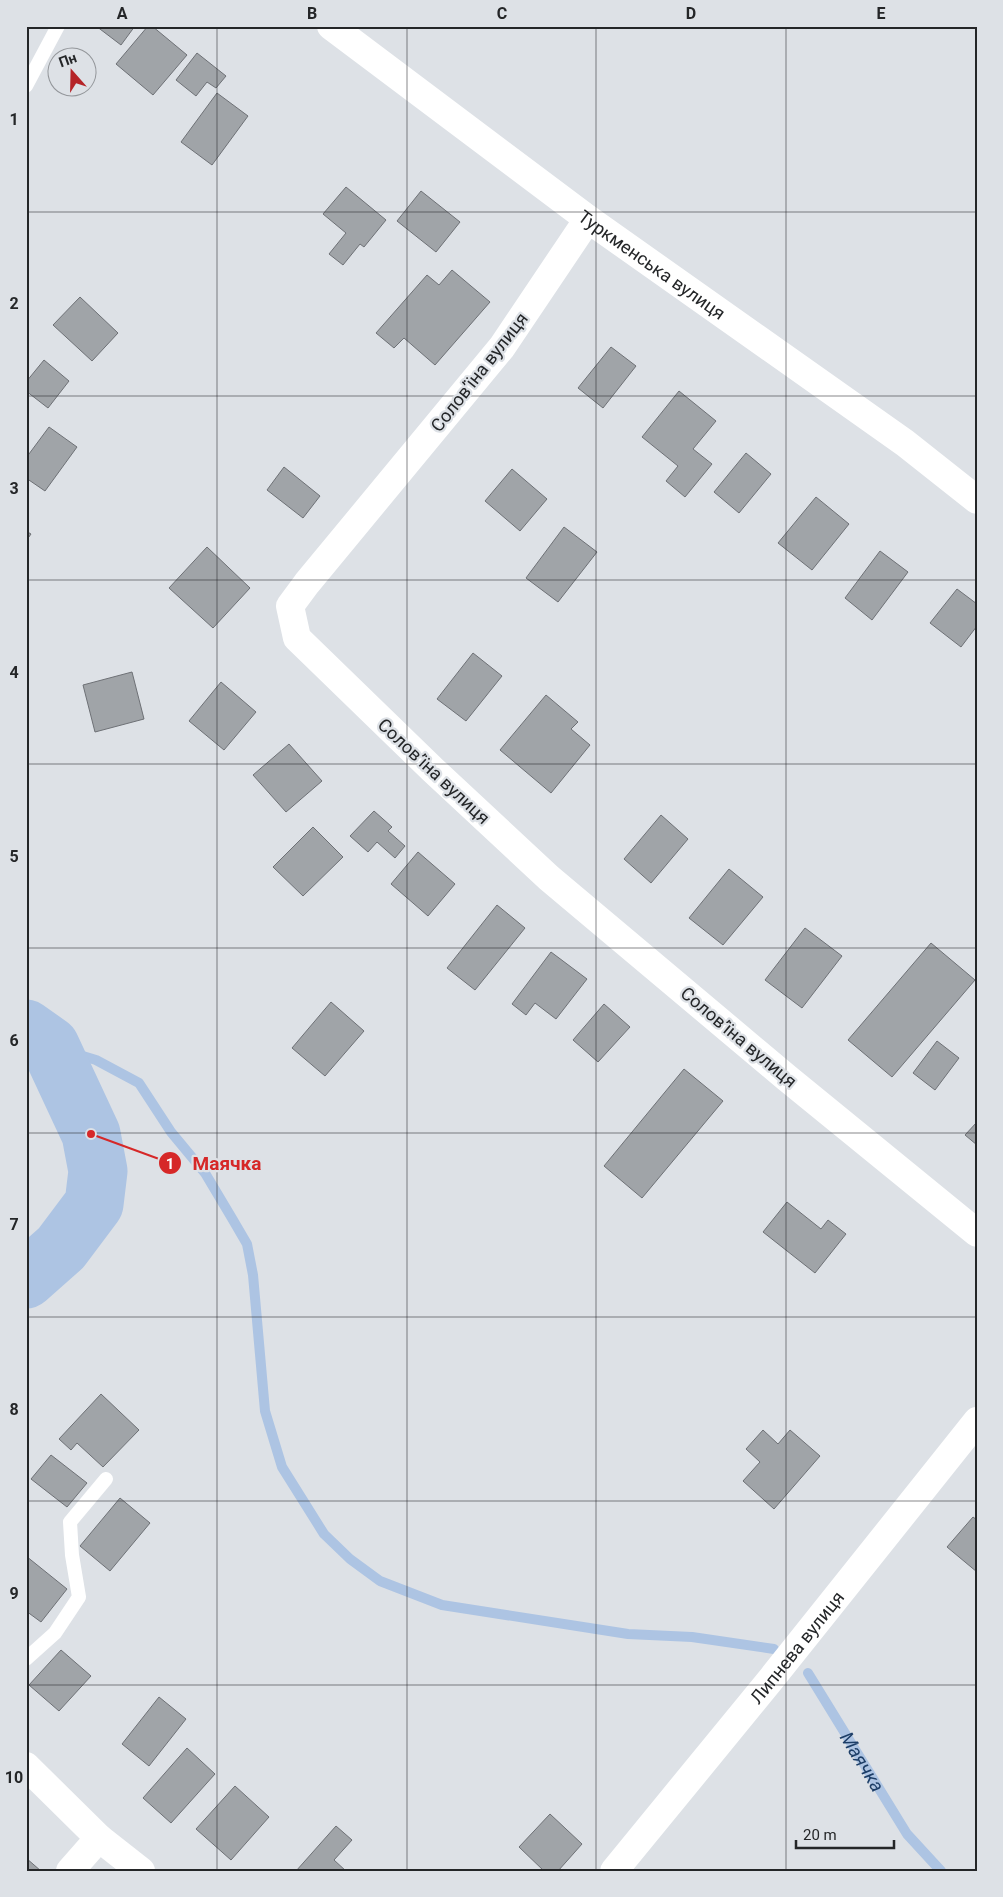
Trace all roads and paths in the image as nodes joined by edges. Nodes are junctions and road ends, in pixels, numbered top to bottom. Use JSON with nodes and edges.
{"nodes":[{"id":1,"x":58,"y":26,"type":"edge"},
{"id":2,"x":330,"y":26,"type":"edge"},
{"id":3,"x":26,"y":86,"type":"edge"},
{"id":4,"x":588,"y":219,"type":"junction"},
{"id":5,"x":977,"y":500,"type":"edge"},
{"id":6,"x":977,"y":1233,"type":"edge"},
{"id":7,"x":977,"y":1421,"type":"edge"},
{"id":8,"x":106,"y":1480,"type":"dead end"},
{"id":9,"x":26,"y":1659,"type":"edge"},
{"id":10,"x":26,"y":1766,"type":"edge"},
{"id":11,"x":99,"y":1838,"type":"junction"},
{"id":12,"x":70,"y":1871,"type":"edge"},
{"id":13,"x":141,"y":1871,"type":"edge"},
{"id":14,"x":614,"y":1871,"type":"edge"}],
"edges":[{"from":1,"to":3,"type":"lane"},
{"from":2,"to":4,"type":"street","name":"Туркменська вулиця"},
{"from":4,"to":5,"type":"street","name":"Туркменська вулиця"},
{"from":4,"to":6,"type":"street","name":"Соловʼїна вулиця"},
{"from":7,"to":14,"type":"street","name":"Липнева вулиця"},
{"from":8,"to":9,"type":"lane"},
{"from":10,"to":11,"type":"street"},
{"from":11,"to":12,"type":"street"},
{"from":11,"to":13,"type":"street"}]}
